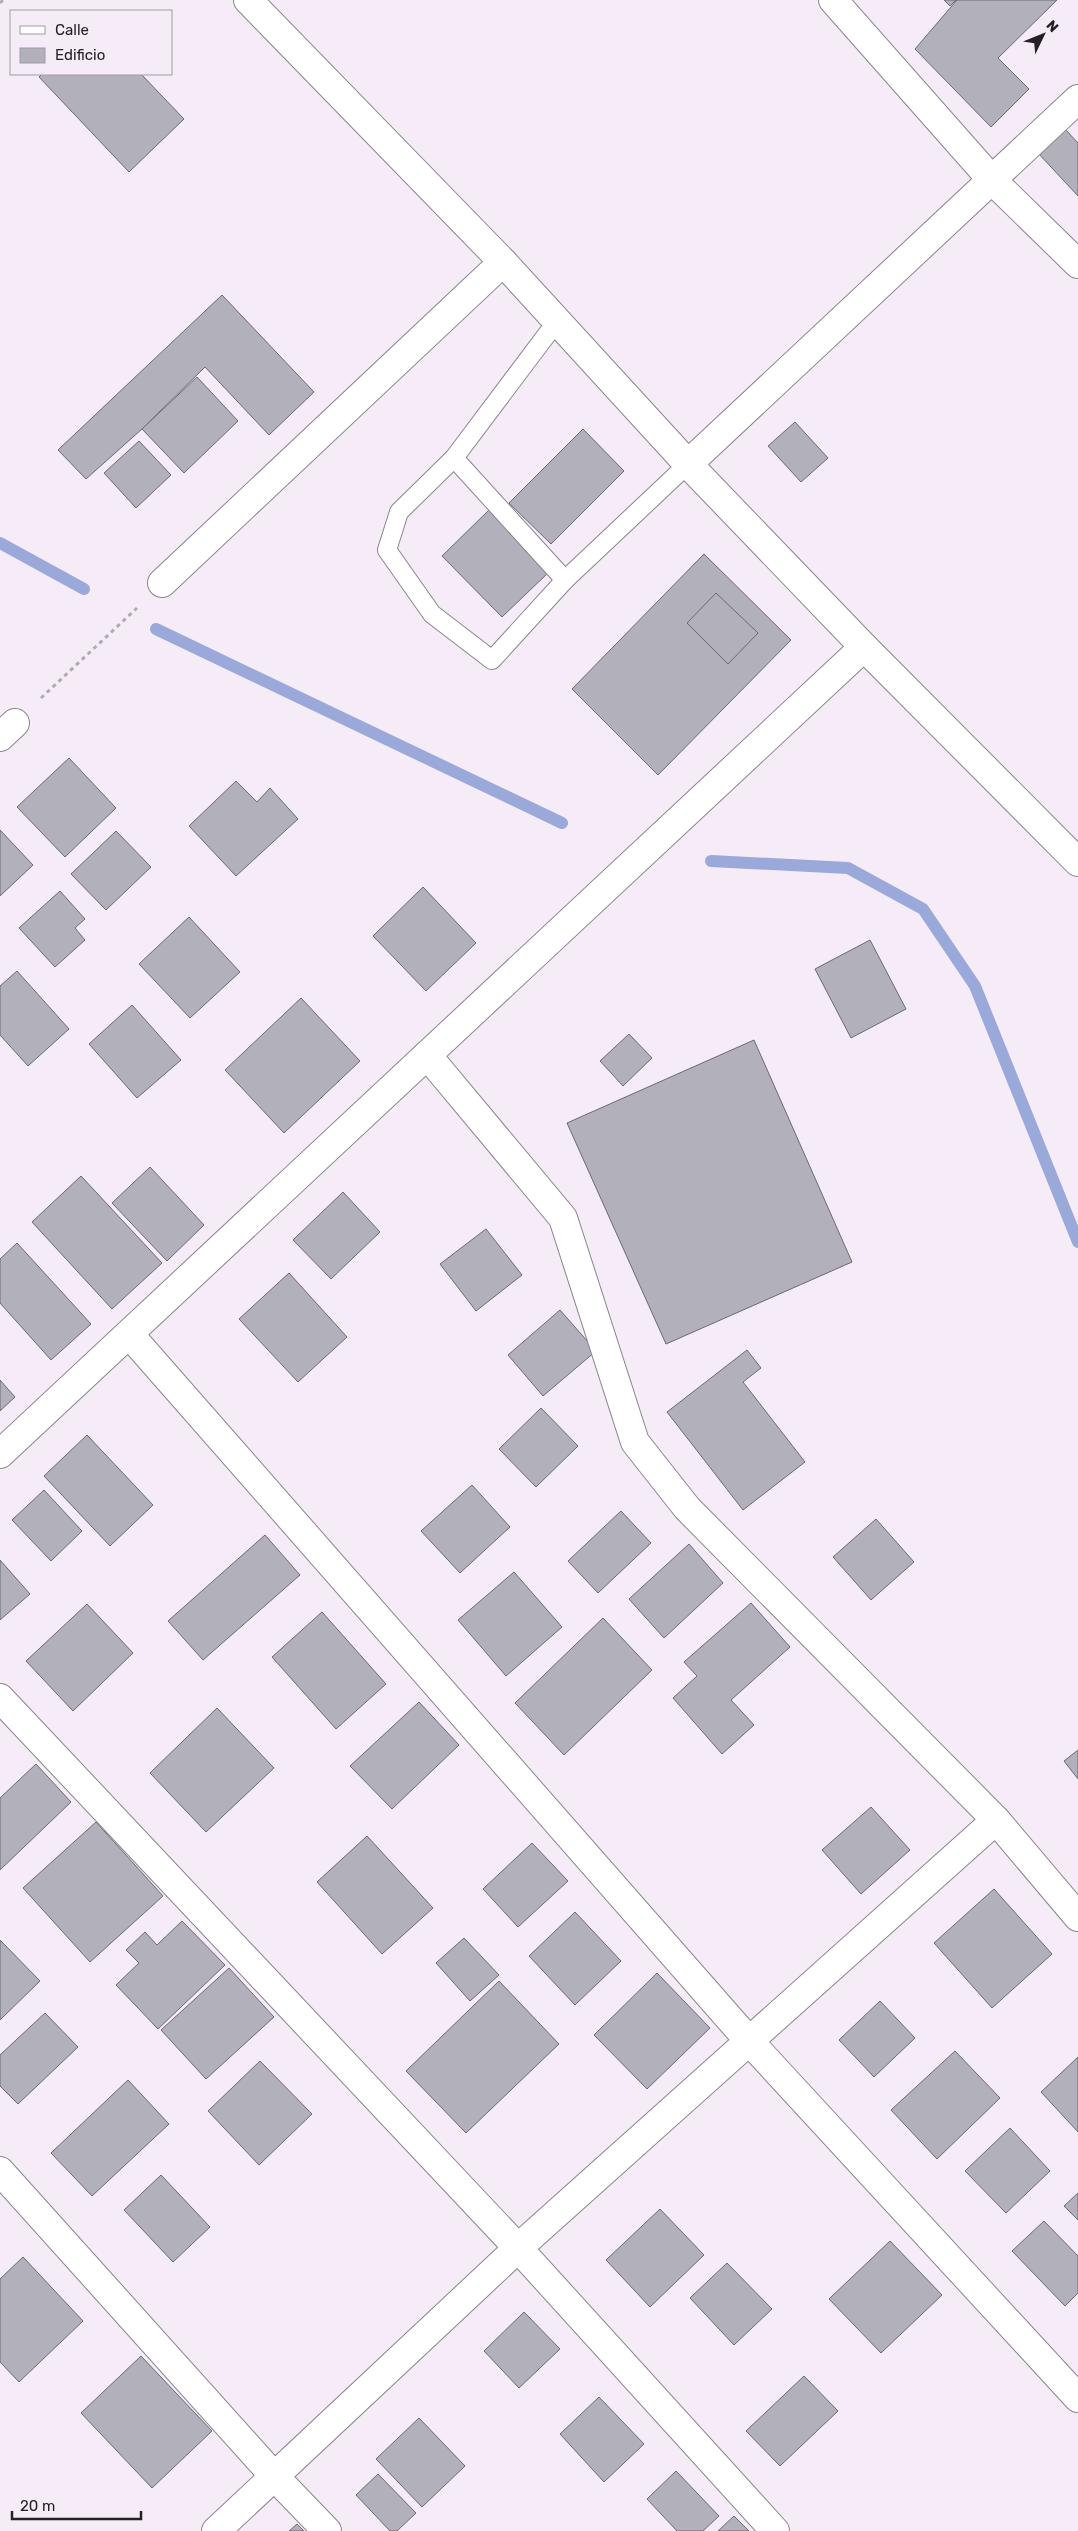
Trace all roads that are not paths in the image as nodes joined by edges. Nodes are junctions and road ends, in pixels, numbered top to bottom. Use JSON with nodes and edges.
{"nodes":[{"id":1,"x":248,"y":0,"type":"edge"},
{"id":2,"x":833,"y":0,"type":"edge"},
{"id":3,"x":1078,"y":99,"type":"edge"},
{"id":4,"x":992,"y":180,"type":"junction"},
{"id":5,"x":503,"y":262,"type":"junction"},
{"id":6,"x":1078,"y":264,"type":"edge"},
{"id":7,"x":557,"y":321,"type":"junction"},
{"id":8,"x":454,"y":458,"type":"junction"},
{"id":9,"x":688,"y":464,"type":"junction"},
{"id":10,"x":565,"y":580,"type":"junction"},
{"id":11,"x":162,"y":583,"type":"road end"},
{"id":12,"x":864,"y":647,"type":"junction"},
{"id":13,"x":1078,"y":862,"type":"edge"},
{"id":14,"x":427,"y":1055,"type":"junction"},
{"id":15,"x":129,"y":1334,"type":"junction"},
{"id":16,"x":0,"y":1454,"type":"edge"},
{"id":17,"x":0,"y":1698,"type":"edge"},
{"id":18,"x":996,"y":1820,"type":"junction"},
{"id":19,"x":1078,"y":1917,"type":"edge"},
{"id":20,"x":750,"y":2042,"type":"junction"},
{"id":21,"x":0,"y":2171,"type":"edge"},
{"id":22,"x":518,"y":2248,"type":"junction"},
{"id":23,"x":1078,"y":2398,"type":"edge"},
{"id":24,"x":275,"y":2477,"type":"junction"},
{"id":25,"x":216,"y":2531,"type":"edge"},
{"id":26,"x":327,"y":2531,"type":"edge"},
{"id":27,"x":775,"y":2531,"type":"edge"}],
"edges":[{"from":1,"to":5,"type":"street"},
{"from":2,"to":4,"type":"street"},
{"from":3,"to":4,"type":"street"},
{"from":4,"to":6,"type":"street"},
{"from":4,"to":9,"type":"street"},
{"from":5,"to":7,"type":"street"},
{"from":5,"to":11,"type":"street"},
{"from":7,"to":8,"type":"lane"},
{"from":7,"to":9,"type":"street"},
{"from":8,"to":10,"type":"lane"},
{"from":8,"to":10,"type":"lane"},
{"from":9,"to":10,"type":"lane"},
{"from":9,"to":12,"type":"street"},
{"from":12,"to":13,"type":"street"},
{"from":12,"to":14,"type":"street"},
{"from":14,"to":15,"type":"street"},
{"from":14,"to":18,"type":"street"},
{"from":15,"to":16,"type":"street"},
{"from":15,"to":20,"type":"street"},
{"from":17,"to":22,"type":"street"},
{"from":18,"to":19,"type":"street"},
{"from":18,"to":20,"type":"street"},
{"from":20,"to":22,"type":"street"},
{"from":20,"to":23,"type":"street"},
{"from":21,"to":24,"type":"street"},
{"from":22,"to":24,"type":"street"},
{"from":22,"to":27,"type":"street"},
{"from":24,"to":25,"type":"street"},
{"from":24,"to":26,"type":"street"}]}
